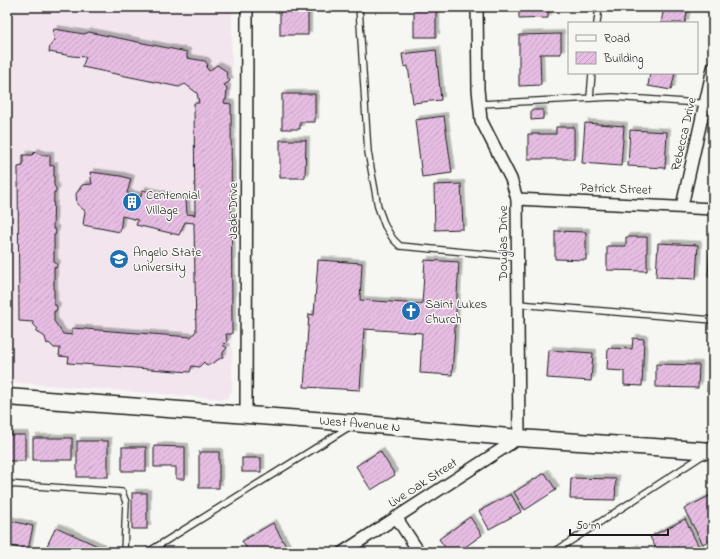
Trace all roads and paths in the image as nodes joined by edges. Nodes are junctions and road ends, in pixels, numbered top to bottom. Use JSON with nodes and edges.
{"nodes":[{"id":1,"x":247,"y":7,"type":"edge"},
{"id":2,"x":359,"y":7,"type":"edge"},
{"id":3,"x":477,"y":7,"type":"edge"},
{"id":4,"x":599,"y":7,"type":"edge"},
{"id":5,"x":597,"y":22,"type":"edge"},
{"id":6,"x":713,"y":68,"type":"edge"},
{"id":7,"x":592,"y":74,"type":"edge"},
{"id":8,"x":590,"y":98,"type":"junction"},
{"id":9,"x":480,"y":104,"type":"junction"},
{"id":10,"x":709,"y":104,"type":"edge"},
{"id":11,"x":517,"y":199,"type":"junction"},
{"id":12,"x":682,"y":206,"type":"junction"},
{"id":13,"x":713,"y":209,"type":"edge"},
{"id":14,"x":518,"y":257,"type":"junction"},
{"id":15,"x":518,"y":304,"type":"junction"},
{"id":16,"x":713,"y":320,"type":"edge"},
{"id":17,"x":7,"y":397,"type":"edge"},
{"id":18,"x":246,"y":416,"type":"junction"},
{"id":19,"x":354,"y":423,"type":"junction"},
{"id":20,"x":519,"y":438,"type":"junction"},
{"id":21,"x":712,"y":450,"type":"edge"},
{"id":22,"x":7,"y":484,"type":"edge"},
{"id":23,"x":396,"y":517,"type":"junction"},
{"id":24,"x":124,"y":552,"type":"edge"},
{"id":25,"x":148,"y":552,"type":"edge"},
{"id":26,"x":343,"y":552,"type":"edge"},
{"id":27,"x":419,"y":552,"type":"edge"},
{"id":28,"x":554,"y":552,"type":"edge"}],
"edges":[{"from":1,"to":18,"type":"street","name":"Jade Drive"},
{"from":2,"to":14,"type":"lane"},
{"from":3,"to":9,"type":"street","name":"Douglas Drive"},
{"from":4,"to":5,"type":"lane"},
{"from":6,"to":10,"type":"street","name":"Rebecca Drive"},
{"from":7,"to":8,"type":"lane"},
{"from":8,"to":9,"type":"lane"},
{"from":8,"to":10,"type":"lane"},
{"from":9,"to":11,"type":"street","name":"Douglas Drive"},
{"from":10,"to":12,"type":"street","name":"Rebecca Drive"},
{"from":11,"to":12,"type":"street","name":"Patrick Street"},
{"from":11,"to":14,"type":"street","name":"Douglas Drive"},
{"from":12,"to":13,"type":"street","name":"Patrick Street"},
{"from":14,"to":15,"type":"street","name":"Douglas Drive"},
{"from":15,"to":16,"type":"lane"},
{"from":15,"to":20,"type":"street","name":"Douglas Drive"},
{"from":17,"to":18,"type":"main road","name":"West Avenue N"},
{"from":18,"to":19,"type":"main road","name":"West Avenue N"},
{"from":19,"to":20,"type":"main road","name":"West Avenue N"},
{"from":19,"to":25,"type":"lane"},
{"from":20,"to":21,"type":"main road","name":"West Avenue N"},
{"from":20,"to":23,"type":"street","name":"Live Oak Street"},
{"from":21,"to":28,"type":"lane"},
{"from":22,"to":24,"type":"lane"},
{"from":23,"to":26,"type":"street","name":"Live Oak Street"},
{"from":23,"to":27,"type":"street"}]}
